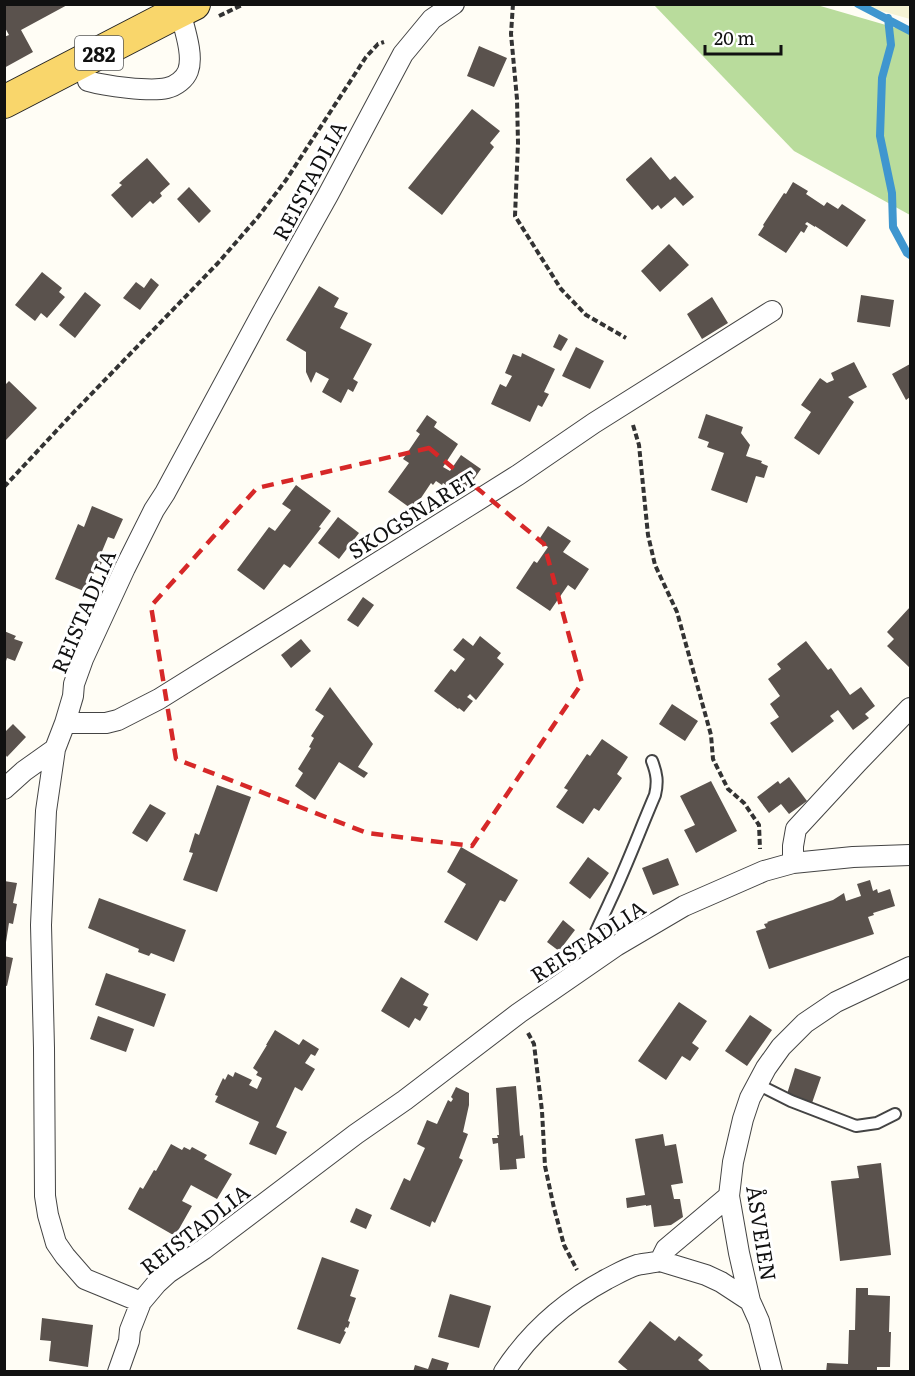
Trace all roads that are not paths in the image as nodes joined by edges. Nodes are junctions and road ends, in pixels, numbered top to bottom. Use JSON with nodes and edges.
{"nodes":[{"id":1,"x":454,"y":4,"type":"edge"},
{"id":2,"x":187,"y":8,"type":"edge"},
{"id":3,"x":88,"y":81,"type":"dead end"},
{"id":4,"x":4,"y":102,"type":"edge"},
{"id":5,"x":772,"y":311,"type":"dead end"},
{"id":6,"x":910,"y":708,"type":"edge"},
{"id":7,"x":65,"y":723,"type":"junction"},
{"id":8,"x":56,"y":749,"type":"junction"},
{"id":9,"x":652,"y":761,"type":"dead end"},
{"id":10,"x":4,"y":789,"type":"edge"},
{"id":11,"x":910,"y":855,"type":"edge"},
{"id":12,"x":793,"y":863,"type":"junction"},
{"id":13,"x":910,"y":967,"type":"edge"},
{"id":14,"x":585,"y":968,"type":"junction"},
{"id":15,"x":757,"y":1084,"type":"junction"},
{"id":16,"x":895,"y":1114,"type":"dead end"},
{"id":17,"x":729,"y":1196,"type":"junction"},
{"id":18,"x":660,"y":1261,"type":"junction"},
{"id":19,"x":750,"y":1301,"type":"junction"},
{"id":20,"x":141,"y":1302,"type":"junction"},
{"id":21,"x":118,"y":1371,"type":"edge"},
{"id":22,"x":504,"y":1371,"type":"edge"},
{"id":23,"x":772,"y":1371,"type":"edge"}],
"edges":[{"from":1,"to":7,"type":"street","name":"REISTADLIA"},
{"from":2,"to":3,"type":"street"},
{"from":2,"to":4,"type":"main road","number":"282"},
{"from":5,"to":7,"type":"street","name":"SKOGSNARET"},
{"from":6,"to":12,"type":"street"},
{"from":7,"to":8,"type":"street","name":"REISTADLIA"},
{"from":8,"to":10,"type":"street"},
{"from":8,"to":20,"type":"street","name":"REISTADLIA"},
{"from":9,"to":14,"type":"lane"},
{"from":11,"to":12,"type":"street","name":"REISTADLIA"},
{"from":12,"to":14,"type":"street","name":"REISTADLIA"},
{"from":13,"to":15,"type":"street","name":"ÅSVEIEN"},
{"from":14,"to":20,"type":"street","name":"REISTADLIA"},
{"from":15,"to":16,"type":"lane"},
{"from":15,"to":17,"type":"street","name":"ÅSVEIEN"},
{"from":17,"to":18,"type":"street"},
{"from":17,"to":19,"type":"street","name":"ÅSVEIEN"},
{"from":18,"to":19,"type":"street"},
{"from":18,"to":22,"type":"street"},
{"from":19,"to":23,"type":"street","name":"ÅSVEIEN"},
{"from":20,"to":21,"type":"street"}]}
